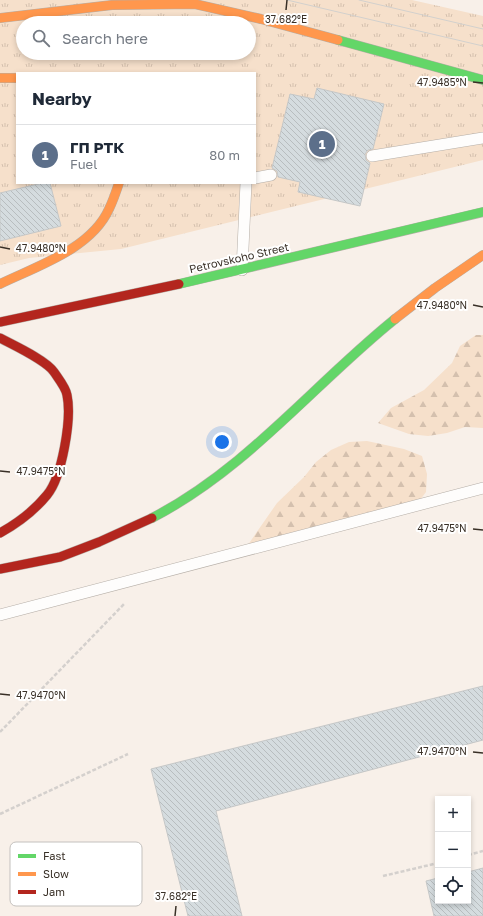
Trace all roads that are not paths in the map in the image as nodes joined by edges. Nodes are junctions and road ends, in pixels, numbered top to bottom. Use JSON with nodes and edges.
{"nodes":[{"id":1,"x":16,"y":16,"type":"edge"},
{"id":2,"x":17,"y":16,"type":"edge"},
{"id":3,"x":248,"y":16,"type":"edge"},
{"id":4,"x":0,"y":18,"type":"edge"},
{"id":5,"x":256,"y":18,"type":"edge"},
{"id":6,"x":0,"y":78,"type":"edge"},
{"id":7,"x":16,"y":78,"type":"edge"},
{"id":8,"x":483,"y":80,"type":"edge"},
{"id":9,"x":483,"y":138,"type":"edge"},
{"id":10,"x":372,"y":156,"type":"dead end"},
{"id":11,"x":271,"y":175,"type":"dead end"},
{"id":12,"x":256,"y":178,"type":"edge"},
{"id":13,"x":119,"y":184,"type":"edge"},
{"id":14,"x":246,"y":184,"type":"edge"},
{"id":15,"x":483,"y":212,"type":"edge"},
{"id":16,"x":483,"y":256,"type":"edge"},
{"id":17,"x":242,"y":270,"type":"junction"},
{"id":18,"x":0,"y":284,"type":"edge"},
{"id":19,"x":0,"y":322,"type":"edge"},
{"id":20,"x":0,"y":338,"type":"edge"},
{"id":21,"x":483,"y":488,"type":"edge"},
{"id":22,"x":0,"y":533,"type":"edge"},
{"id":23,"x":0,"y":569,"type":"edge"},
{"id":24,"x":0,"y":615,"type":"edge"}],
"edges":[{"from":1,"to":4,"type":"main road"},
{"from":2,"to":3,"type":"main road"},
{"from":5,"to":8,"type":"main road"},
{"from":6,"to":7,"type":"main road"},
{"from":9,"to":10,"type":"lane"},
{"from":11,"to":12,"type":"lane"},
{"from":13,"to":18,"type":"main road"},
{"from":14,"to":17,"type":"lane"},
{"from":15,"to":17,"type":"main road","name":"Petrovskoho Street"},
{"from":16,"to":23,"type":"main road"},
{"from":17,"to":19,"type":"main road","name":"Petrovskoho Street"},
{"from":20,"to":22,"type":"main road"},
{"from":21,"to":24,"type":"lane"}]}
